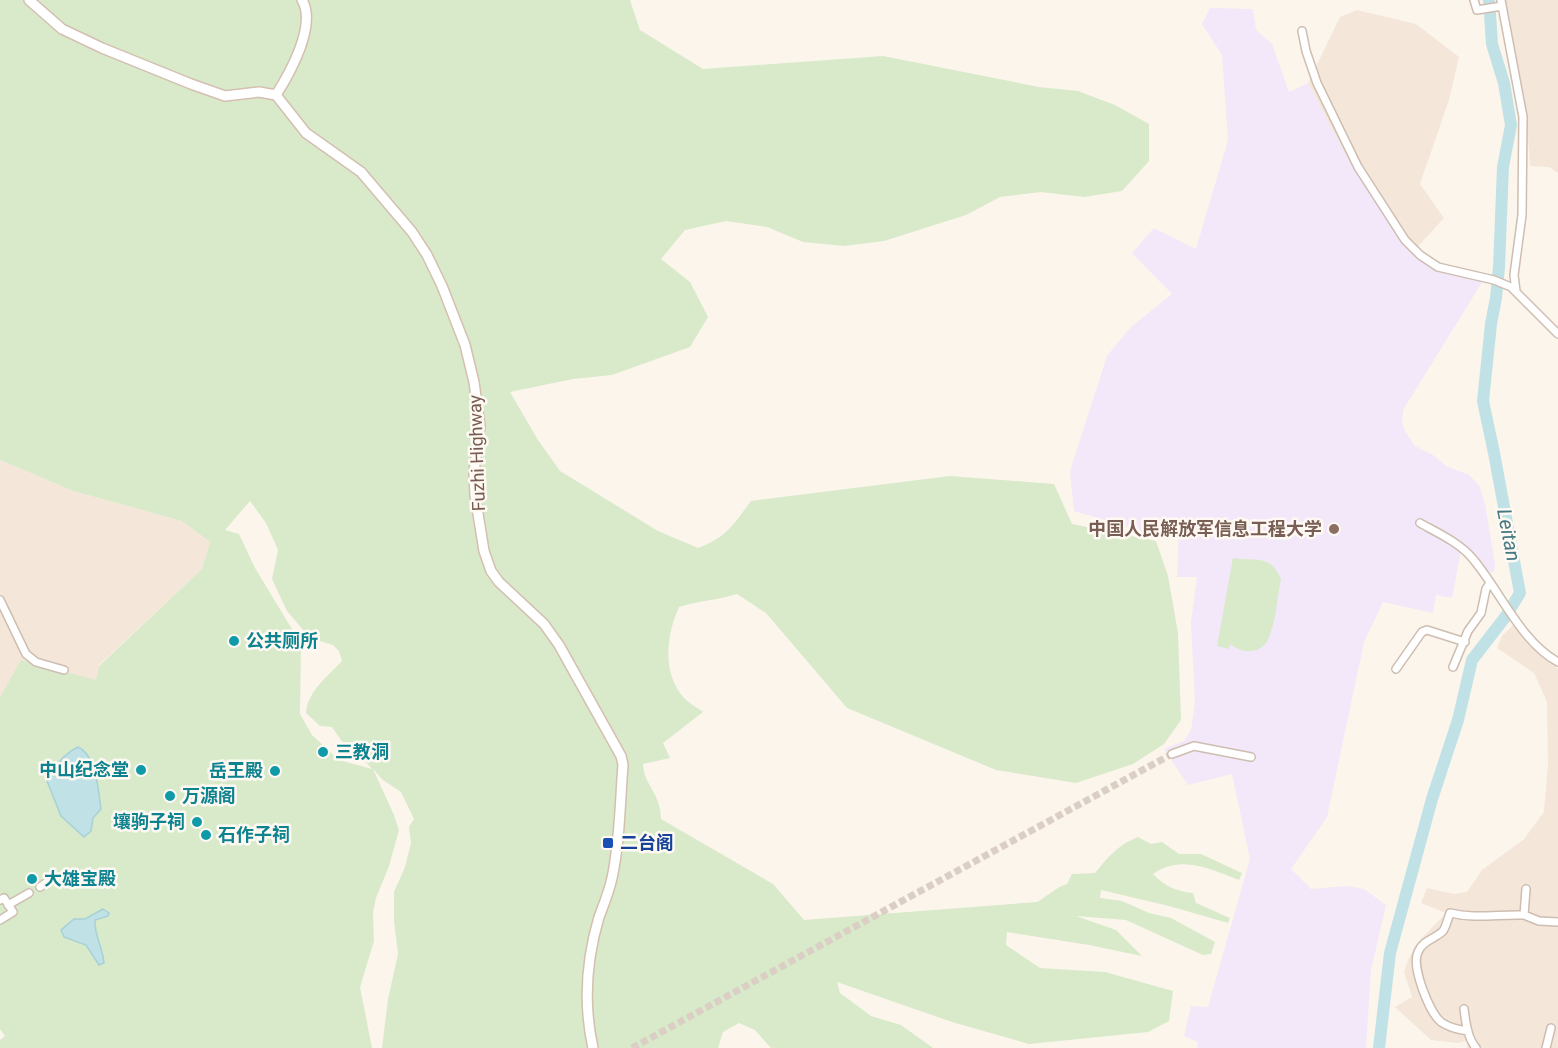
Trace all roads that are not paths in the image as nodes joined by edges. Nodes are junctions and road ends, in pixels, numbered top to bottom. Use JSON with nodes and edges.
{"nodes":[{"id":1,"x":29,"y":0,"type":"edge"},
{"id":2,"x":302,"y":0,"type":"edge"},
{"id":3,"x":1474,"y":0,"type":"edge"},
{"id":4,"x":1499,"y":4,"type":"edge"},
{"id":5,"x":1302,"y":31,"type":"dead end"},
{"id":6,"x":276,"y":95,"type":"junction"},
{"id":7,"x":1514,"y":289,"type":"junction"},
{"id":8,"x":1558,"y":334,"type":"edge"},
{"id":9,"x":1420,"y":523,"type":"dead end"},
{"id":10,"x":1490,"y":584,"type":"junction"},
{"id":11,"x":0,"y":600,"type":"edge"},
{"id":12,"x":1464,"y":642,"type":"junction"},
{"id":13,"x":1558,"y":662,"type":"edge"},
{"id":14,"x":1454,"y":667,"type":"dead end"},
{"id":15,"x":1396,"y":669,"type":"dead end"},
{"id":16,"x":64,"y":670,"type":"dead end"},
{"id":17,"x":1173,"y":754,"type":"tunnel mouth"},
{"id":18,"x":1251,"y":757,"type":"dead end"},
{"id":19,"x":53,"y":878,"type":"dead end"},
{"id":20,"x":40,"y":887,"type":"dead end"},
{"id":21,"x":1526,"y":889,"type":"dead end"},
{"id":22,"x":29,"y":893,"type":"dead end"},
{"id":23,"x":0,"y":900,"type":"edge"},
{"id":24,"x":8,"y":905,"type":"junction"},
{"id":25,"x":1524,"y":915,"type":"junction"},
{"id":26,"x":0,"y":920,"type":"edge"},
{"id":27,"x":1558,"y":922,"type":"edge"},
{"id":28,"x":1464,"y":1009,"type":"dead end"},
{"id":29,"x":1551,"y":1028,"type":"dead end"},
{"id":30,"x":1468,"y":1031,"type":"junction"},
{"id":31,"x":593,"y":1048,"type":"edge"},
{"id":32,"x":1476,"y":1048,"type":"edge"},
{"id":33,"x":1546,"y":1048,"type":"edge"}],
"edges":[{"from":1,"to":6,"type":"main road"},
{"from":2,"to":6,"type":"main road"},
{"from":3,"to":4,"type":"street"},
{"from":4,"to":7,"type":"street"},
{"from":5,"to":7,"type":"street"},
{"from":6,"to":31,"type":"main road","name":"Fuzhi Highway"},
{"from":7,"to":8,"type":"street"},
{"from":9,"to":10,"type":"street"},
{"from":10,"to":12,"type":"street"},
{"from":10,"to":13,"type":"street"},
{"from":11,"to":16,"type":"street"},
{"from":12,"to":14,"type":"street"},
{"from":12,"to":15,"type":"street"},
{"from":17,"to":18,"type":"street"},
{"from":19,"to":20,"type":"street"},
{"from":21,"to":25,"type":"street"},
{"from":22,"to":24,"type":"street"},
{"from":23,"to":24,"type":"street"},
{"from":24,"to":26,"type":"street"},
{"from":25,"to":27,"type":"street"},
{"from":25,"to":30,"type":"street"},
{"from":28,"to":30,"type":"street"},
{"from":29,"to":33,"type":"street"},
{"from":30,"to":32,"type":"street"}]}
